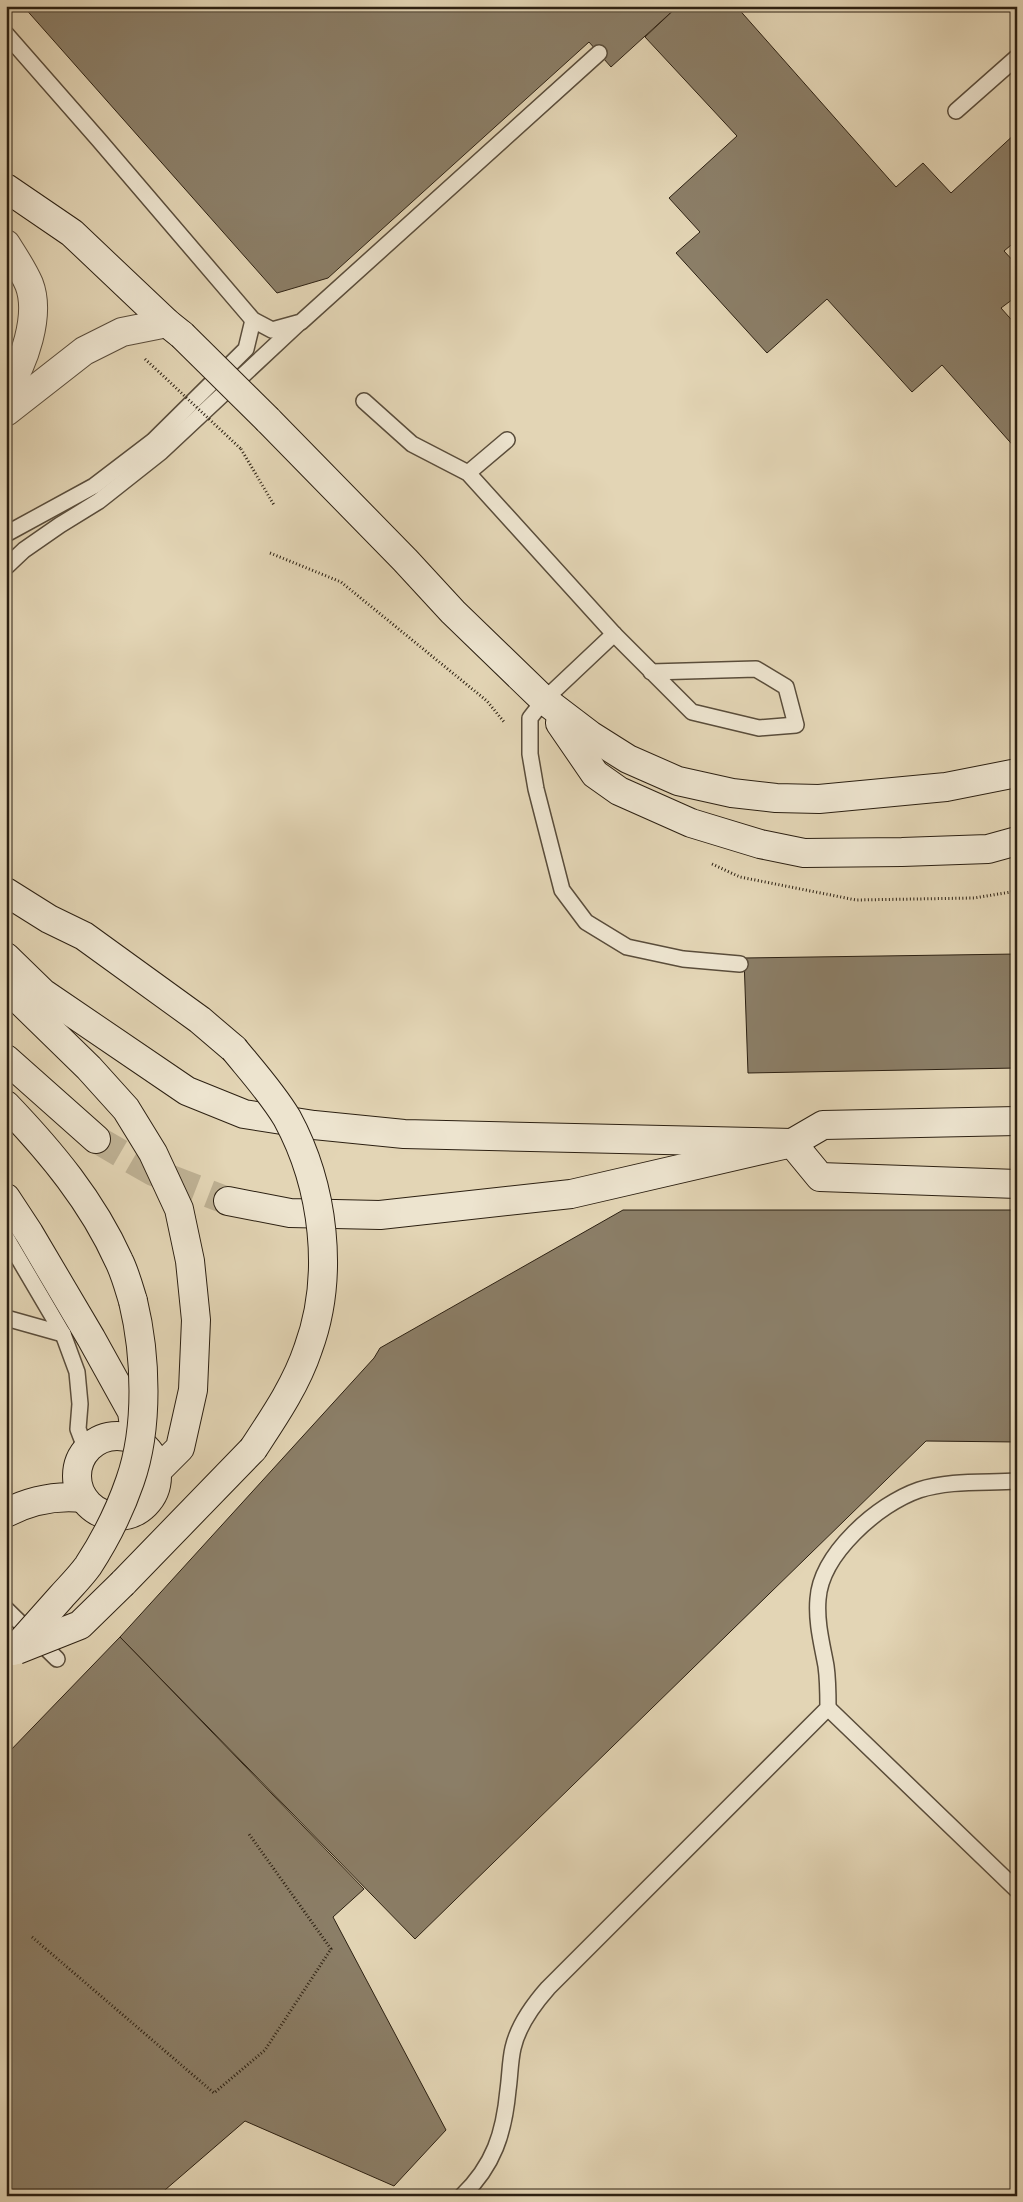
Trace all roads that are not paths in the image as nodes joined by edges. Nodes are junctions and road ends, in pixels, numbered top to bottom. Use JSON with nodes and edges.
{"nodes":[{"id":1,"x":6,"y":34,"type":"edge"},
{"id":2,"x":599,"y":53,"type":"dead end"},
{"id":3,"x":1017,"y":57,"type":"edge"},
{"id":4,"x":956,"y":110,"type":"dead end"},
{"id":5,"x":6,"y":188,"type":"edge"},
{"id":6,"x":6,"y":244,"type":"edge"},
{"id":7,"x":253,"y":320,"type":"junction"},
{"id":8,"x":301,"y":322,"type":"junction"},
{"id":9,"x":174,"y":329,"type":"junction"},
{"id":10,"x":6,"y":390,"type":"edge"},
{"id":11,"x":364,"y":401,"type":"dead end"},
{"id":12,"x":6,"y":412,"type":"edge"},
{"id":13,"x":507,"y":440,"type":"dead end"},
{"id":14,"x":468,"y":473,"type":"junction"},
{"id":15,"x":6,"y":534,"type":"edge"},
{"id":16,"x":6,"y":567,"type":"edge"},
{"id":17,"x":614,"y":634,"type":"junction"},
{"id":18,"x":651,"y":672,"type":"junction"},
{"id":19,"x":544,"y":700,"type":"junction"},
{"id":20,"x":1017,"y":773,"type":"edge"},
{"id":21,"x":1017,"y":841,"type":"edge"},
{"id":22,"x":7,"y":892,"type":"edge"},
{"id":23,"x":6,"y":958,"type":"edge"},
{"id":24,"x":740,"y":964,"type":"dead end"},
{"id":25,"x":6,"y":987,"type":"edge"},
{"id":26,"x":6,"y":1059,"type":"edge"},
{"id":27,"x":6,"y":1105,"type":"edge"},
{"id":28,"x":1017,"y":1121,"type":"edge"},
{"id":29,"x":96,"y":1139,"type":"tunnel mouth"},
{"id":30,"x":792,"y":1144,"type":"junction"},
{"id":31,"x":1017,"y":1184,"type":"edge"},
{"id":32,"x":6,"y":1198,"type":"edge"},
{"id":33,"x":228,"y":1202,"type":"tunnel mouth"},
{"id":34,"x":6,"y":1237,"type":"edge"},
{"id":35,"x":6,"y":1318,"type":"edge"},
{"id":36,"x":63,"y":1334,"type":"junction"},
{"id":37,"x":136,"y":1440,"type":"junction"},
{"id":38,"x":86,"y":1450,"type":"junction"},
{"id":39,"x":157,"y":1471,"type":"junction"},
{"id":40,"x":1017,"y":1481,"type":"edge"},
{"id":41,"x":83,"y":1498,"type":"junction"},
{"id":42,"x":6,"y":1513,"type":"edge"},
{"id":43,"x":6,"y":1610,"type":"edge"},
{"id":44,"x":10,"y":1654,"type":"edge"},
{"id":45,"x":57,"y":1659,"type":"dead end"},
{"id":46,"x":828,"y":1708,"type":"junction"},
{"id":47,"x":1017,"y":1890,"type":"edge"},
{"id":48,"x":462,"y":2196,"type":"edge"}],
"edges":[{"from":1,"to":7,"type":"lane"},
{"from":2,"to":8,"type":"lane"},
{"from":3,"to":4,"type":"lane"},
{"from":5,"to":9,"type":"street"},
{"from":6,"to":10,"type":"street"},
{"from":7,"to":8,"type":"lane"},
{"from":7,"to":15,"type":"lane"},
{"from":8,"to":16,"type":"lane"},
{"from":9,"to":12,"type":"street"},
{"from":9,"to":19,"type":"street","bridge":true},
{"from":11,"to":14,"type":"lane"},
{"from":13,"to":14,"type":"lane"},
{"from":14,"to":17,"type":"lane"},
{"from":17,"to":18,"type":"lane"},
{"from":17,"to":19,"type":"lane"},
{"from":18,"to":18,"type":"lane"},
{"from":19,"to":20,"type":"street"},
{"from":19,"to":21,"type":"street"},
{"from":19,"to":24,"type":"lane"},
{"from":22,"to":44,"type":"street","bridge":true},
{"from":23,"to":30,"type":"street"},
{"from":25,"to":39,"type":"street"},
{"from":26,"to":29,"type":"street"},
{"from":27,"to":44,"type":"street","bridge":true},
{"from":28,"to":30,"type":"street"},
{"from":30,"to":31,"type":"street"},
{"from":30,"to":33,"type":"street"},
{"from":32,"to":37,"type":"street"},
{"from":34,"to":36,"type":"lane"},
{"from":35,"to":36,"type":"lane"},
{"from":36,"to":38,"type":"lane"},
{"from":37,"to":38,"type":"street"},
{"from":37,"to":39,"type":"street"},
{"from":38,"to":41,"type":"street"},
{"from":39,"to":41,"type":"street"},
{"from":40,"to":46,"type":"lane"},
{"from":41,"to":42,"type":"street"},
{"from":43,"to":45,"type":"lane"},
{"from":46,"to":47,"type":"lane"},
{"from":46,"to":48,"type":"lane"}]}
